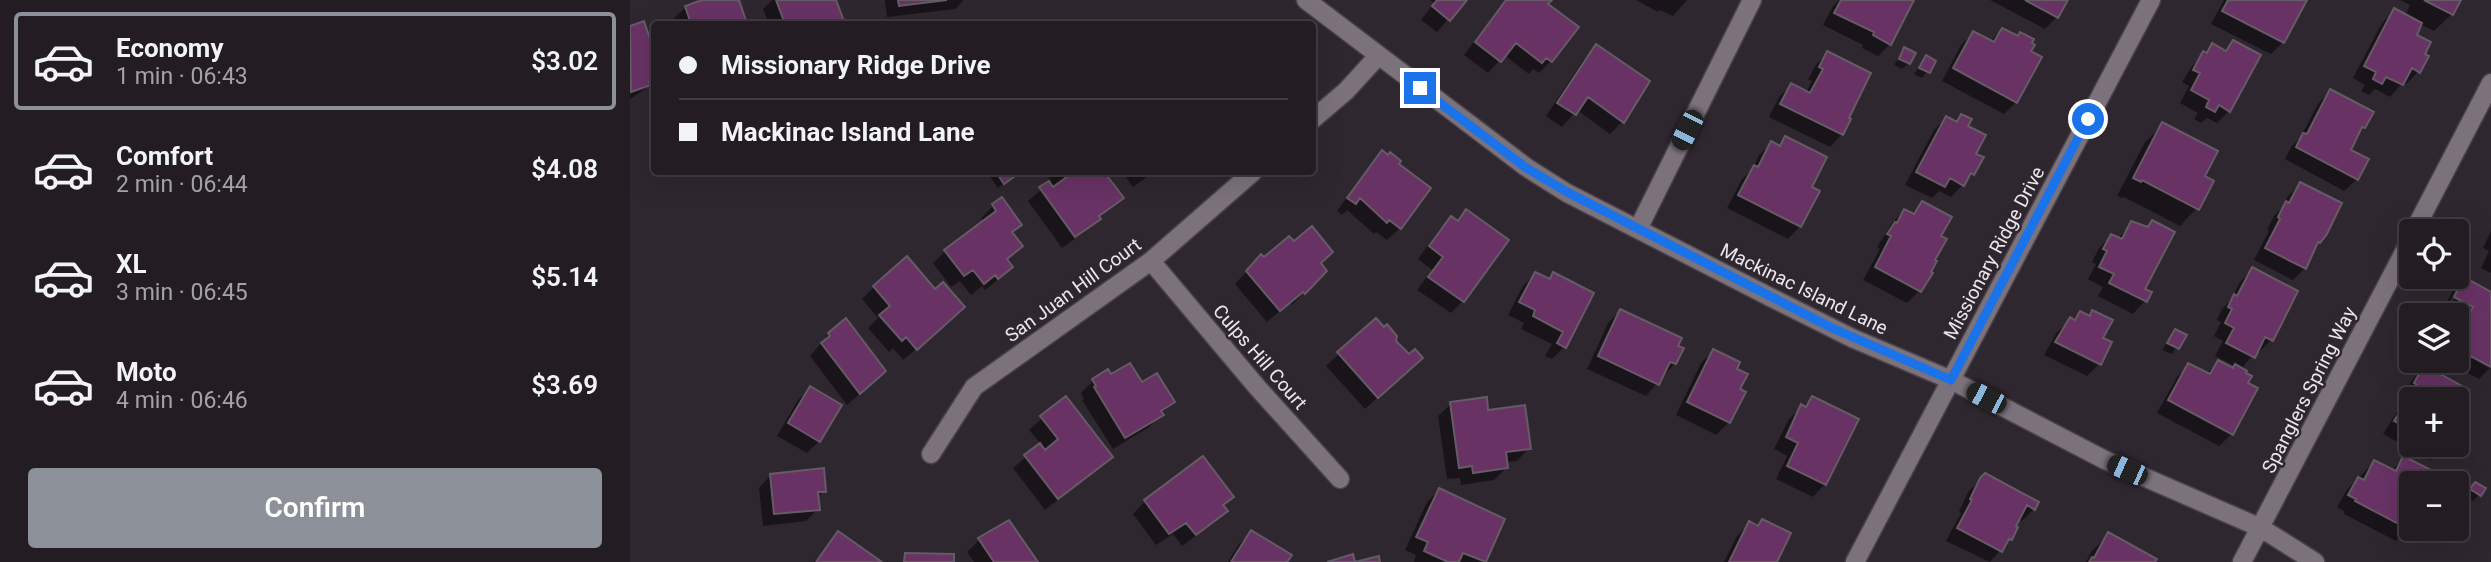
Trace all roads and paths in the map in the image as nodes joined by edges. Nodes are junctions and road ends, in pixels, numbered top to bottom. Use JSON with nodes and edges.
{"nodes":[{"id":1,"x":1306,"y":0,"type":"edge"},
{"id":2,"x":1752,"y":0,"type":"edge"},
{"id":3,"x":2151,"y":0,"type":"edge"},
{"id":4,"x":1378,"y":56,"type":"junction"},
{"id":5,"x":2491,"y":83,"type":"edge"},
{"id":6,"x":1316,"y":117,"type":"edge"},
{"id":7,"x":1250,"y":175,"type":"edge"},
{"id":8,"x":2420,"y":219,"type":"edge"},
{"id":9,"x":1638,"y":229,"type":"junction"},
{"id":10,"x":1151,"y":261,"type":"junction"},
{"id":11,"x":2399,"y":262,"type":"edge"},
{"id":12,"x":1951,"y":380,"type":"junction"},
{"id":13,"x":931,"y":454,"type":"dead end"},
{"id":14,"x":1340,"y":479,"type":"dead end"},
{"id":15,"x":2261,"y":528,"type":"junction"},
{"id":16,"x":1855,"y":562,"type":"edge"},
{"id":17,"x":2242,"y":562,"type":"edge"},
{"id":18,"x":2315,"y":562,"type":"edge"}],
"edges":[{"from":1,"to":4,"type":"street","name":"Mackinac Island Lane"},
{"from":2,"to":9,"type":"street"},
{"from":3,"to":12,"type":"street","name":"Missionary Ridge Drive"},
{"from":4,"to":6,"type":"street"},
{"from":4,"to":9,"type":"street","name":"Mackinac Island Lane"},
{"from":5,"to":8,"type":"street"},
{"from":7,"to":10,"type":"street","name":"San Juan Hill Court"},
{"from":9,"to":12,"type":"street","name":"Mackinac Island Lane"},
{"from":10,"to":13,"type":"street","name":"San Juan Hill Court"},
{"from":10,"to":14,"type":"street","name":"Culps Hill Court"},
{"from":11,"to":15,"type":"street","name":"Spanglers Spring Way"},
{"from":12,"to":15,"type":"street","name":"Mackinac Island Lane"},
{"from":12,"to":16,"type":"street","name":"Missionary Ridge Drive"},
{"from":15,"to":17,"type":"street","name":"Spanglers Spring Way"},
{"from":15,"to":18,"type":"street","name":"Mackinac Island Lane"}]}
